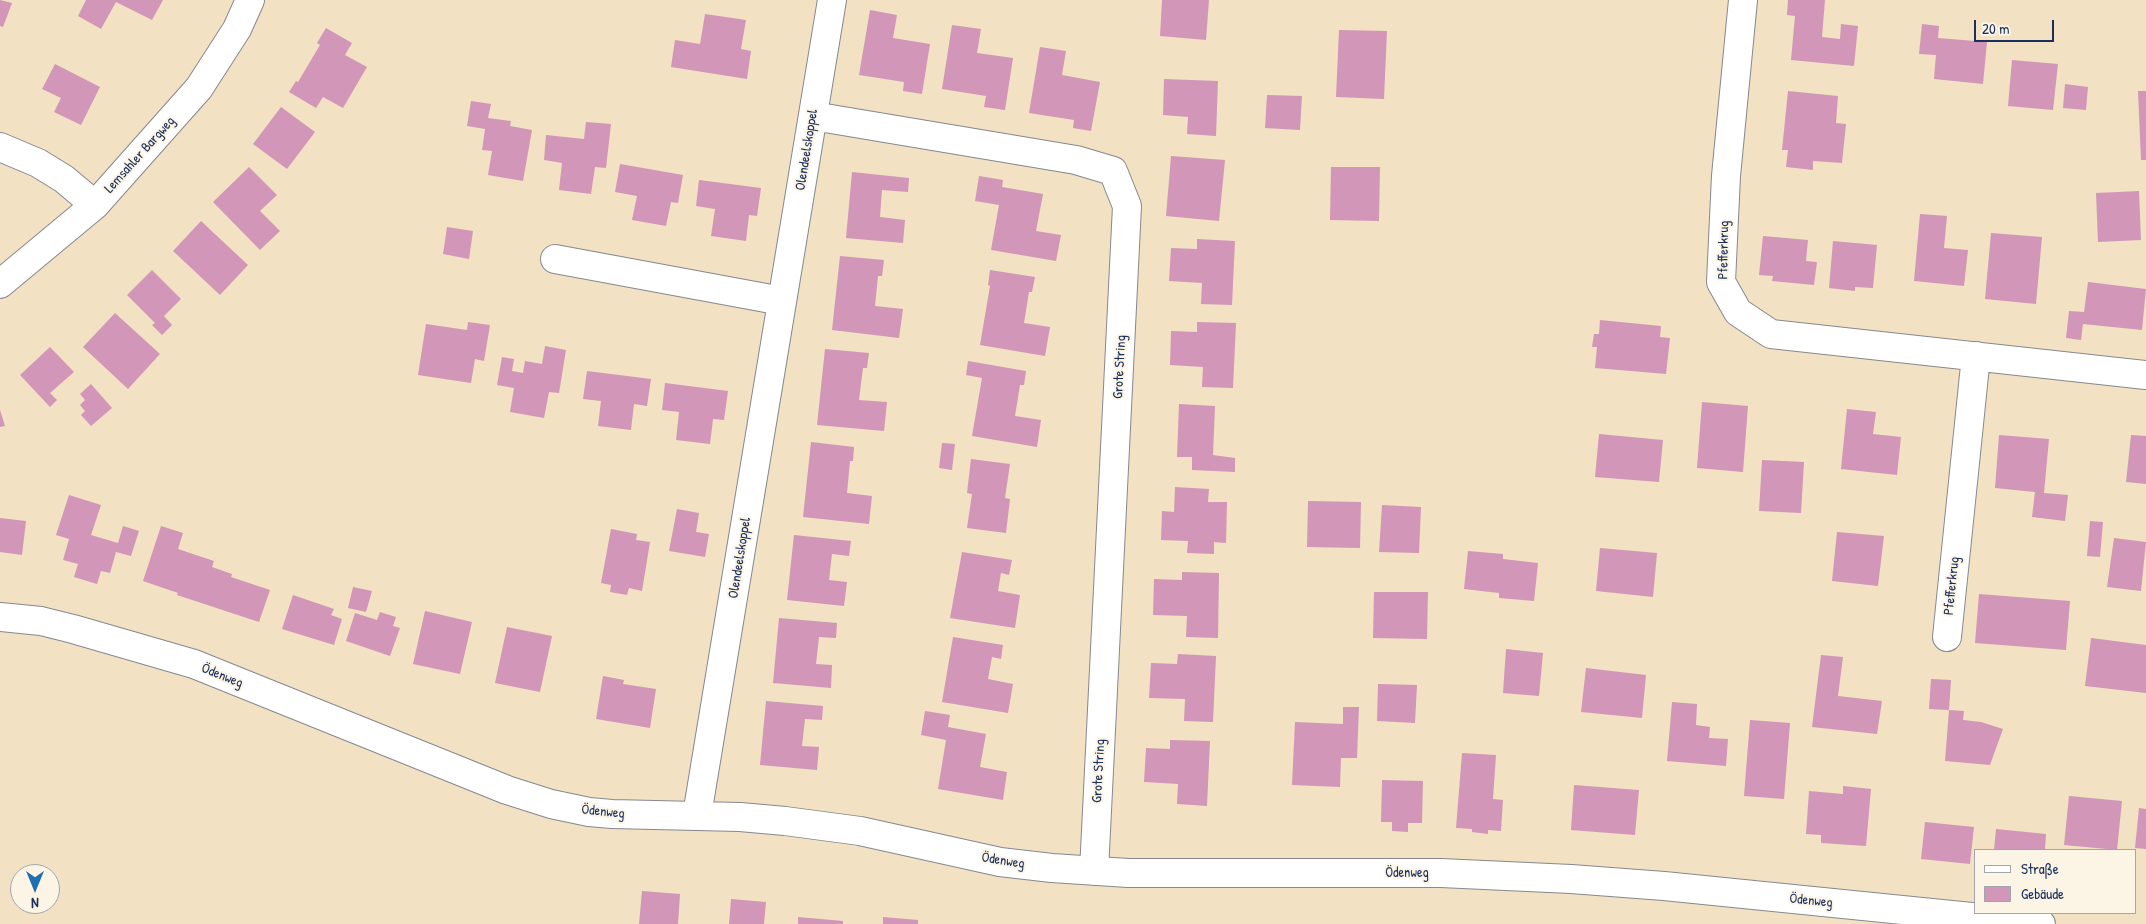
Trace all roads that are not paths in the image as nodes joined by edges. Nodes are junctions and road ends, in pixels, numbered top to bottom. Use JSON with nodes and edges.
{"nodes":[{"id":1,"x":250,"y":0,"type":"edge"},
{"id":2,"x":832,"y":0,"type":"edge"},
{"id":3,"x":1743,"y":0,"type":"edge"},
{"id":4,"x":813,"y":116,"type":"junction"},
{"id":5,"x":0,"y":147,"type":"edge"},
{"id":6,"x":95,"y":205,"type":"junction"},
{"id":7,"x":555,"y":259,"type":"dead end"},
{"id":8,"x":0,"y":284,"type":"edge"},
{"id":9,"x":782,"y":301,"type":"junction"},
{"id":10,"x":1976,"y":356,"type":"junction"},
{"id":11,"x":2146,"y":374,"type":"edge"},
{"id":12,"x":0,"y":617,"type":"edge"},
{"id":13,"x":1946,"y":638,"type":"dead end"},
{"id":14,"x":697,"y":815,"type":"junction"},
{"id":15,"x":1094,"y":871,"type":"junction"},
{"id":16,"x":2041,"y":924,"type":"edge"}],
"edges":[{"from":1,"to":6,"type":"street","name":"Lemsahler Bargweg"},
{"from":2,"to":4,"type":"street","name":"Olendeelskoppel"},
{"from":3,"to":10,"type":"street","name":"Pfefferkrug"},
{"from":4,"to":9,"type":"street","name":"Olendeelskoppel"},
{"from":4,"to":15,"type":"street","name":"Grote String"},
{"from":5,"to":6,"type":"street"},
{"from":6,"to":8,"type":"street","name":"Lemsahler Bargweg"},
{"from":7,"to":9,"type":"street"},
{"from":9,"to":14,"type":"street","name":"Olendeelskoppel"},
{"from":10,"to":11,"type":"street","name":"Pfefferkrug"},
{"from":10,"to":13,"type":"street","name":"Pfefferkrug"},
{"from":12,"to":14,"type":"street","name":"Ödenweg"},
{"from":14,"to":15,"type":"street","name":"Ödenweg"},
{"from":15,"to":16,"type":"street","name":"Ödenweg"}]}
